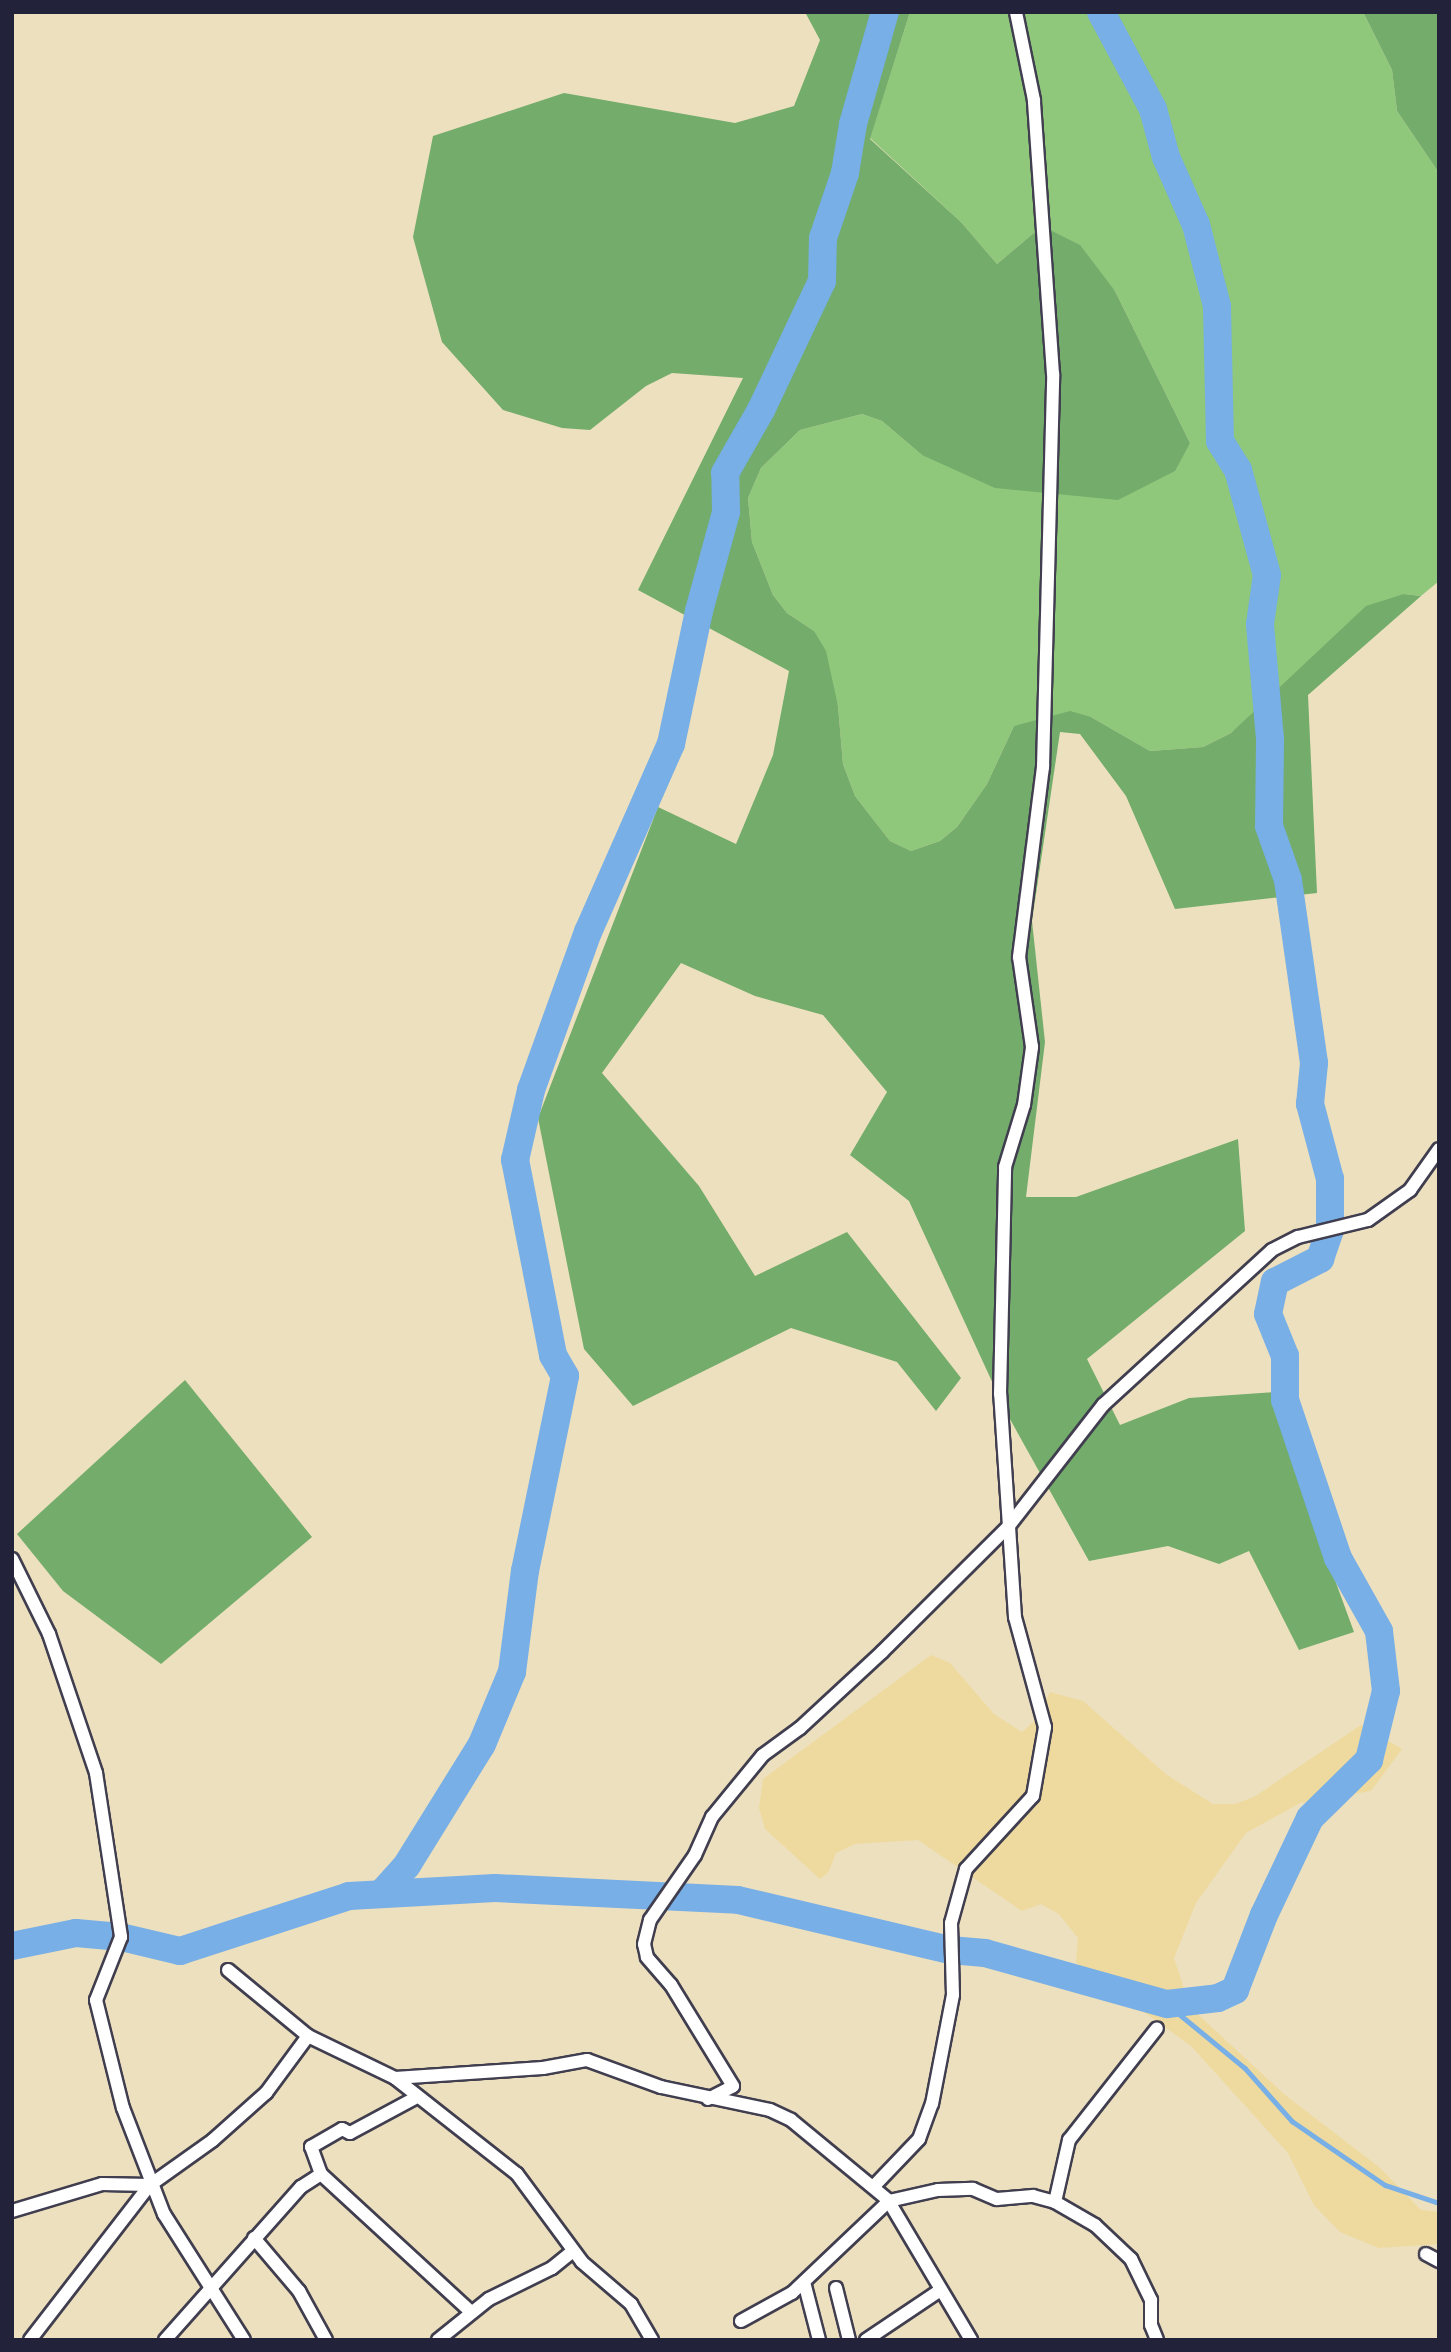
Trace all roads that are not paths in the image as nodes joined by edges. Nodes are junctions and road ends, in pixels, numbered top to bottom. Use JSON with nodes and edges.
{"nodes":[{"id":1,"x":1016,"y":12,"type":"edge"},
{"id":2,"x":1439,"y":1149,"type":"edge"},
{"id":3,"x":1008,"y":1527,"type":"junction"},
{"id":4,"x":12,"y":1559,"type":"edge"},
{"id":5,"x":228,"y":1970,"type":"dead end"},
{"id":6,"x":1157,"y":2028,"type":"dead end"},
{"id":7,"x":308,"y":2036,"type":"junction"},
{"id":8,"x":395,"y":2078,"type":"junction"},
{"id":9,"x":416,"y":2097,"type":"junction"},
{"id":10,"x":708,"y":2099,"type":"junction"},
{"id":11,"x":321,"y":2174,"type":"junction"},
{"id":12,"x":150,"y":2185,"type":"junction"},
{"id":13,"x":875,"y":2185,"type":"junction"},
{"id":14,"x":888,"y":2201,"type":"junction"},
{"id":15,"x":1055,"y":2202,"type":"junction"},
{"id":16,"x":12,"y":2211,"type":"edge"},
{"id":17,"x":254,"y":2238,"type":"junction"},
{"id":18,"x":573,"y":2251,"type":"junction"},
{"id":19,"x":1426,"y":2254,"type":"dead end"},
{"id":20,"x":1439,"y":2261,"type":"edge"},
{"id":21,"x":804,"y":2282,"type":"junction"},
{"id":22,"x":211,"y":2285,"type":"junction"},
{"id":23,"x":836,"y":2288,"type":"dead end"},
{"id":24,"x":939,"y":2291,"type":"junction"},
{"id":25,"x":470,"y":2311,"type":"junction"},
{"id":26,"x":741,"y":2321,"type":"dead end"},
{"id":27,"x":442,"y":2338,"type":"edge"},
{"id":28,"x":30,"y":2340,"type":"edge"},
{"id":29,"x":165,"y":2340,"type":"edge"},
{"id":30,"x":244,"y":2340,"type":"edge"},
{"id":31,"x":326,"y":2340,"type":"edge"},
{"id":32,"x":652,"y":2340,"type":"edge"},
{"id":33,"x":819,"y":2340,"type":"edge"},
{"id":34,"x":849,"y":2340,"type":"edge"},
{"id":35,"x":866,"y":2340,"type":"edge"},
{"id":36,"x":971,"y":2340,"type":"edge"},
{"id":37,"x":1157,"y":2340,"type":"edge"}],
"edges":[{"from":1,"to":3,"type":"street"},
{"from":2,"to":3,"type":"street"},
{"from":3,"to":10,"type":"street"},
{"from":3,"to":13,"type":"street"},
{"from":4,"to":12,"type":"street"},
{"from":5,"to":7,"type":"street"},
{"from":6,"to":15,"type":"street"},
{"from":7,"to":8,"type":"street"},
{"from":7,"to":12,"type":"street"},
{"from":8,"to":9,"type":"street"},
{"from":8,"to":10,"type":"street"},
{"from":9,"to":11,"type":"street"},
{"from":9,"to":18,"type":"street"},
{"from":10,"to":13,"type":"street"},
{"from":11,"to":17,"type":"street"},
{"from":11,"to":25,"type":"street"},
{"from":12,"to":16,"type":"street"},
{"from":12,"to":22,"type":"street"},
{"from":12,"to":28,"type":"street"},
{"from":13,"to":14,"type":"street"},
{"from":14,"to":15,"type":"street"},
{"from":14,"to":21,"type":"street"},
{"from":14,"to":24,"type":"street"},
{"from":15,"to":37,"type":"street"},
{"from":17,"to":22,"type":"street"},
{"from":17,"to":31,"type":"street"},
{"from":18,"to":25,"type":"street"},
{"from":18,"to":32,"type":"street"},
{"from":19,"to":20,"type":"street"},
{"from":21,"to":26,"type":"street"},
{"from":21,"to":33,"type":"street"},
{"from":22,"to":29,"type":"street"},
{"from":22,"to":30,"type":"street"},
{"from":23,"to":34,"type":"street"},
{"from":24,"to":35,"type":"street"},
{"from":24,"to":36,"type":"street"},
{"from":25,"to":27,"type":"street"}]}
